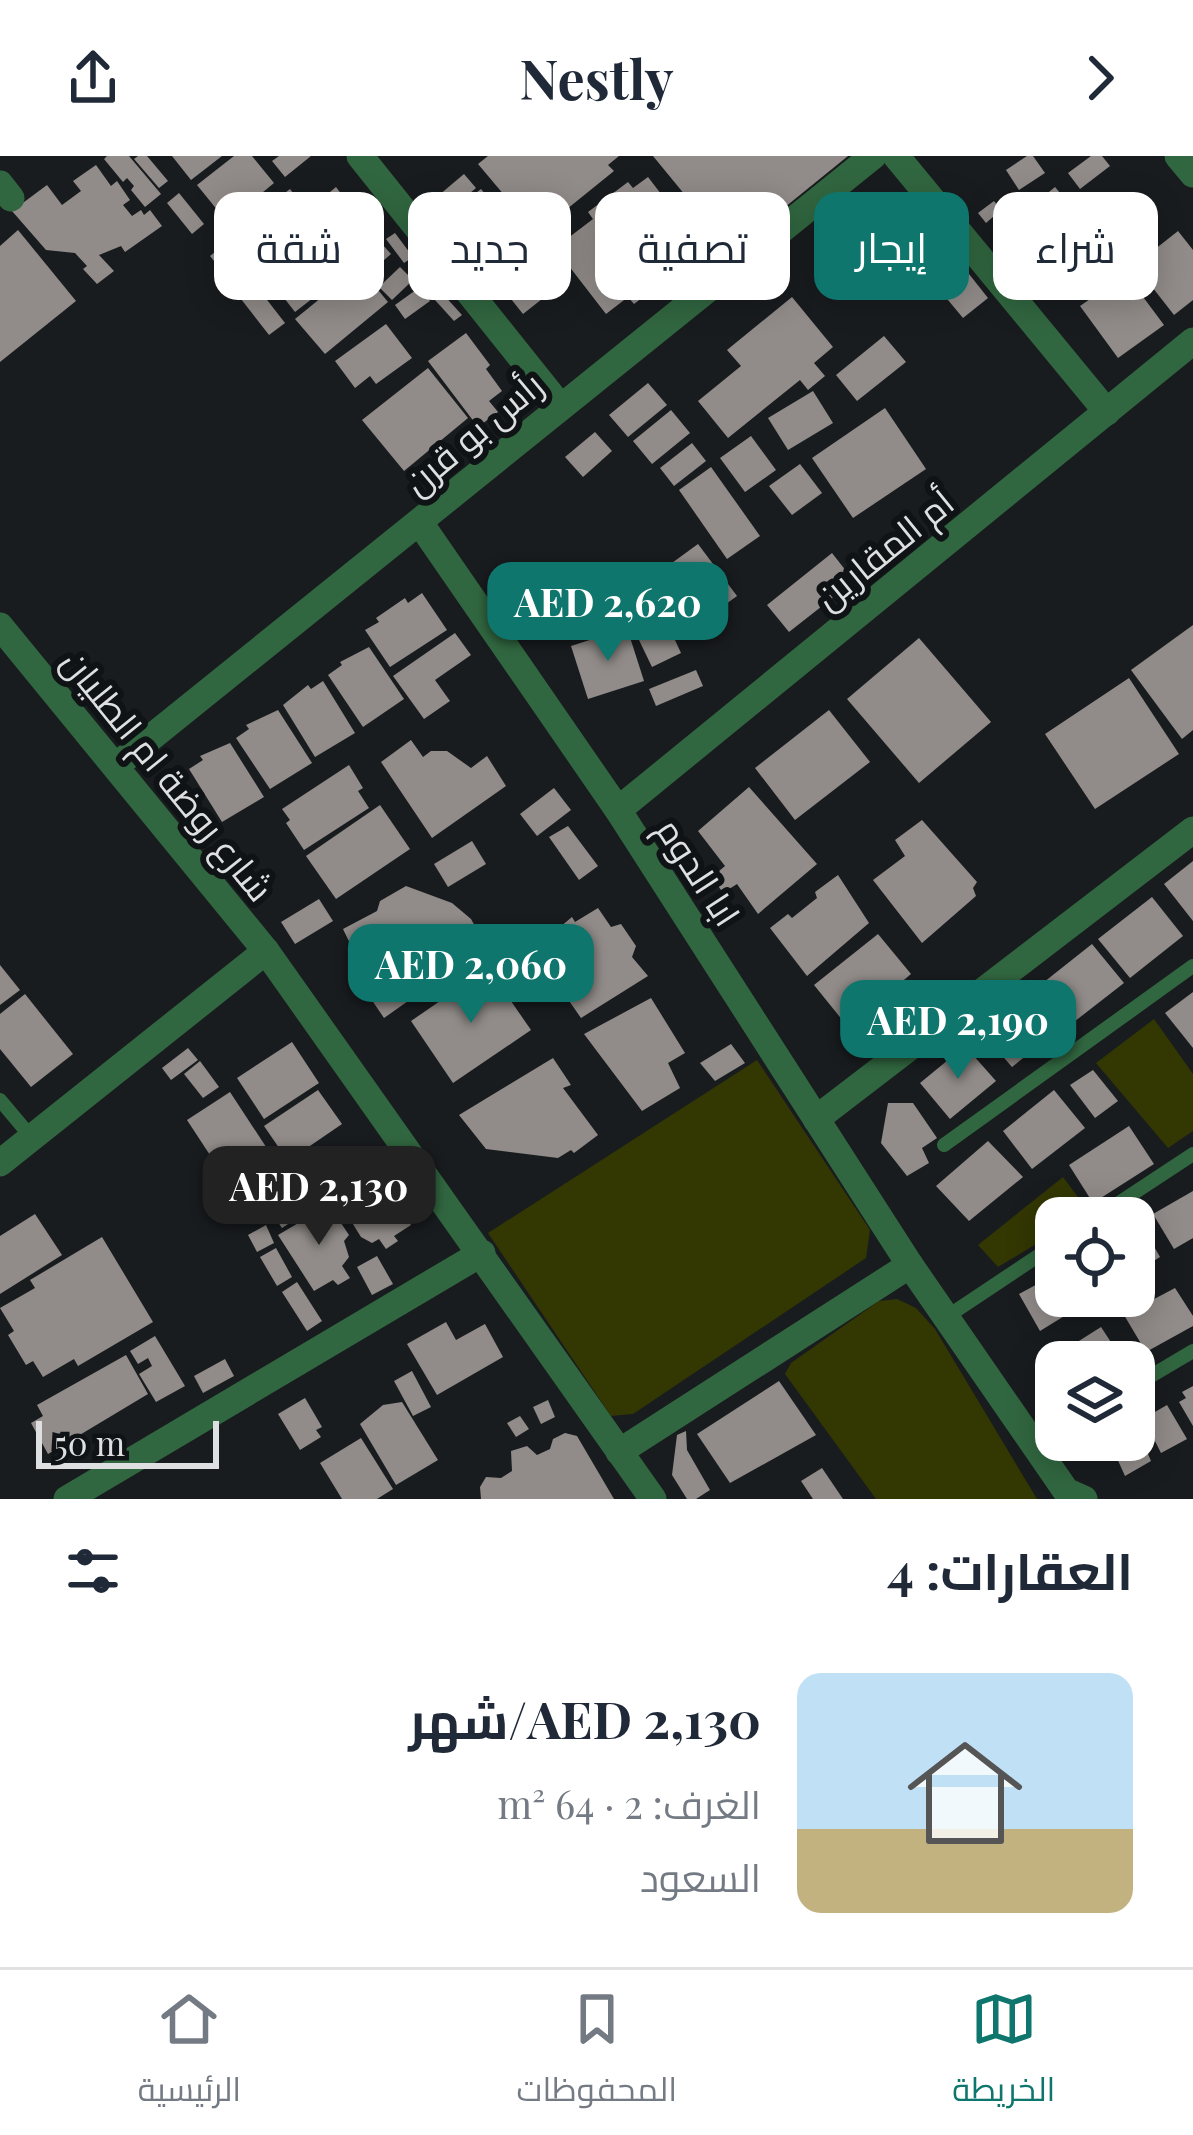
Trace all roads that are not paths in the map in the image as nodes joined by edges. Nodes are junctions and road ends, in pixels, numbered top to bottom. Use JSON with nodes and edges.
{"nodes":[{"id":1,"x":873,"y":156,"type":"edge"},
{"id":2,"x":896,"y":156,"type":"edge"},
{"id":3,"x":1178,"y":156,"type":"edge"},
{"id":4,"x":368,"y":159,"type":"edge"},
{"id":5,"x":1193,"y":174,"type":"edge"},
{"id":6,"x":1193,"y":341,"type":"edge"},
{"id":7,"x":559,"y":405,"type":"junction"},
{"id":8,"x":1107,"y":412,"type":"junction"},
{"id":9,"x":420,"y":523,"type":"junction"},
{"id":10,"x":0,"y":627,"type":"edge"},
{"id":11,"x":117,"y":765,"type":"junction"},
{"id":12,"x":618,"y":810,"type":"junction"},
{"id":13,"x":1193,"y":830,"type":"edge"},
{"id":14,"x":266,"y":951,"type":"junction"},
{"id":15,"x":1193,"y":966,"type":"edge"},
{"id":16,"x":0,"y":1100,"type":"edge"},
{"id":17,"x":816,"y":1119,"type":"junction"},
{"id":18,"x":32,"y":1138,"type":"junction"},
{"id":19,"x":944,"y":1145,"type":"dead end"},
{"id":20,"x":1193,"y":1154,"type":"edge"},
{"id":21,"x":0,"y":1163,"type":"edge"},
{"id":22,"x":1128,"y":1197,"type":"edge"},
{"id":23,"x":482,"y":1253,"type":"junction"},
{"id":24,"x":1035,"y":1258,"type":"edge"},
{"id":25,"x":910,"y":1265,"type":"junction"},
{"id":26,"x":948,"y":1316,"type":"junction"},
{"id":27,"x":1193,"y":1352,"type":"edge"},
{"id":28,"x":1155,"y":1374,"type":"edge"},
{"id":29,"x":619,"y":1452,"type":"junction"},
{"id":30,"x":1072,"y":1496,"type":"edge"},
{"id":31,"x":67,"y":1499,"type":"edge"},
{"id":32,"x":653,"y":1499,"type":"edge"}],
"edges":[{"from":1,"to":7,"type":"street","name":"رأس بو قرن"},
{"from":2,"to":8,"type":"street"},
{"from":3,"to":5,"type":"street"},
{"from":4,"to":7,"type":"street"},
{"from":6,"to":8,"type":"street","name":"أم المقارين"},
{"from":7,"to":9,"type":"street","name":"رأس بو قرن"},
{"from":8,"to":12,"type":"street","name":"أم المقارين"},
{"from":9,"to":11,"type":"street","name":"رأس بو قرن"},
{"from":9,"to":12,"type":"street","name":"ابا الدوم"},
{"from":10,"to":11,"type":"street","name":"شارع روضة ام الطليان"},
{"from":11,"to":14,"type":"street","name":"شارع روضة ام الطليان"},
{"from":12,"to":17,"type":"street","name":"ابا الدوم"},
{"from":13,"to":17,"type":"street"},
{"from":14,"to":18,"type":"street"},
{"from":14,"to":23,"type":"street","name":"شارع روضة ام الطليان"},
{"from":15,"to":19,"type":"lane"},
{"from":16,"to":18,"type":"lane"},
{"from":17,"to":25,"type":"street","name":"ابا الدوم"},
{"from":18,"to":21,"type":"street"},
{"from":20,"to":22,"type":"lane"},
{"from":23,"to":29,"type":"street","name":"شارع روضة ام الطليان"},
{"from":23,"to":31,"type":"street"},
{"from":24,"to":26,"type":"lane"},
{"from":25,"to":26,"type":"street","name":"ابا الدوم"},
{"from":25,"to":29,"type":"street"},
{"from":26,"to":30,"type":"street","name":"ابا الدوم"},
{"from":27,"to":28,"type":"lane"},
{"from":29,"to":32,"type":"street","name":"شارع روضة ام الطليان"}]}
